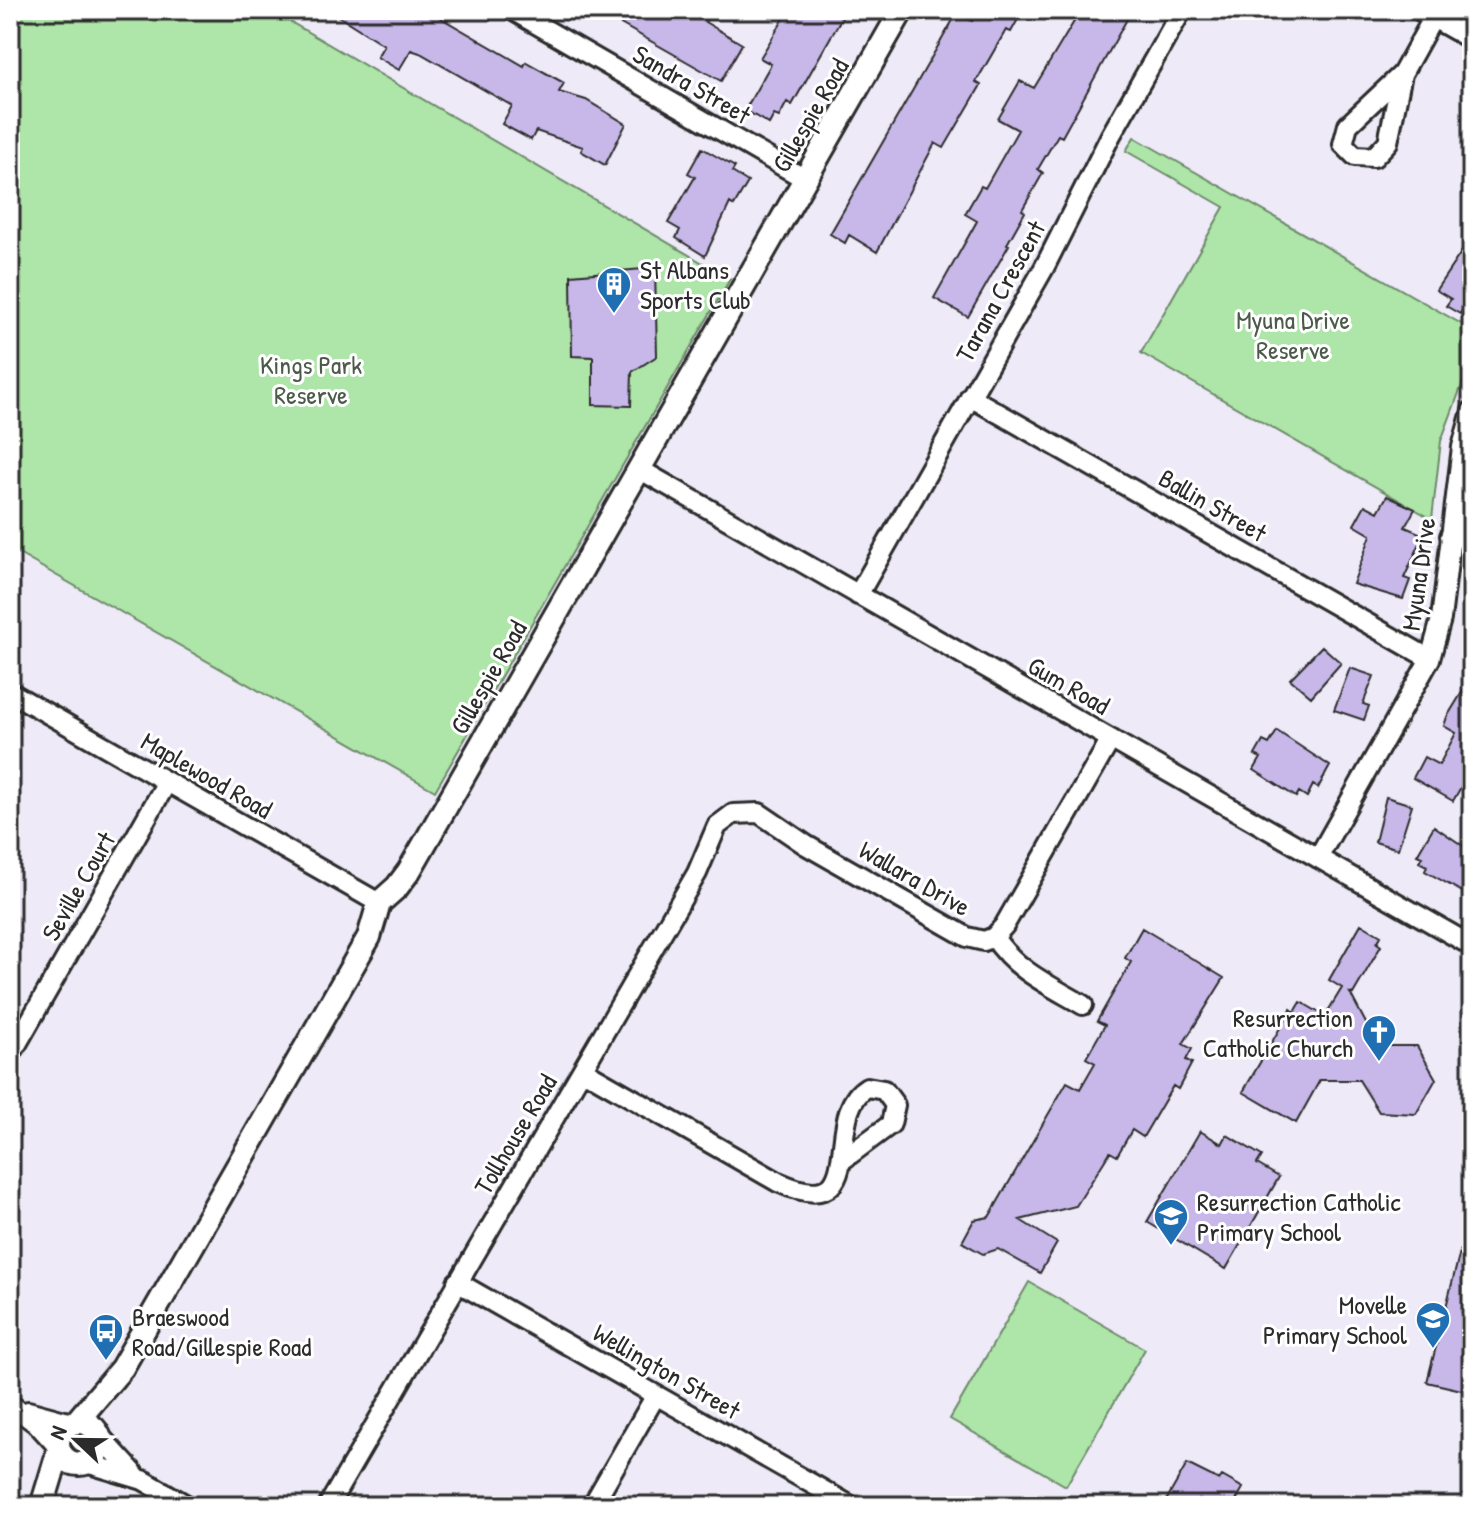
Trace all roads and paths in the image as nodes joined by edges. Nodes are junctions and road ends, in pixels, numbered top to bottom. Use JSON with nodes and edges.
{"nodes":[{"id":1,"x":512,"y":10,"type":"edge"},
{"id":2,"x":902,"y":10,"type":"edge"},
{"id":3,"x":1182,"y":10,"type":"edge"},
{"id":4,"x":1426,"y":14,"type":"edge"},
{"id":5,"x":1472,"y":40,"type":"edge"},
{"id":6,"x":1402,"y":74,"type":"dead end"},
{"id":7,"x":805,"y":179,"type":"junction"},
{"id":8,"x":970,"y":397,"type":"junction"},
{"id":9,"x":1472,"y":411,"type":"edge"},
{"id":10,"x":639,"y":469,"type":"junction"},
{"id":11,"x":1450,"y":536,"type":"junction"},
{"id":12,"x":1472,"y":539,"type":"edge"},
{"id":13,"x":858,"y":595,"type":"junction"},
{"id":14,"x":1430,"y":659,"type":"junction"},
{"id":15,"x":10,"y":692,"type":"edge"},
{"id":16,"x":1111,"y":739,"type":"junction"},
{"id":17,"x":167,"y":782,"type":"junction"},
{"id":18,"x":759,"y":813,"type":"joint"},
{"id":19,"x":1318,"y":858,"type":"junction"},
{"id":20,"x":379,"y":903,"type":"junction"},
{"id":21,"x":994,"y":937,"type":"junction"},
{"id":22,"x":1472,"y":946,"type":"edge"},
{"id":23,"x":1083,"y":1005,"type":"dead end"},
{"id":24,"x":10,"y":1056,"type":"edge"},
{"id":25,"x":583,"y":1070,"type":"junction"},
{"id":26,"x":844,"y":1159,"type":"dead end"},
{"id":27,"x":457,"y":1282,"type":"junction"},
{"id":28,"x":122,"y":1368,"type":"junction"},
{"id":29,"x":656,"y":1395,"type":"junction"},
{"id":30,"x":12,"y":1405,"type":"edge"},
{"id":31,"x":74,"y":1422,"type":"junction"},
{"id":32,"x":99,"y":1434,"type":"junction"},
{"id":33,"x":59,"y":1448,"type":"junction"},
{"id":34,"x":84,"y":1463,"type":"junction"},
{"id":35,"x":143,"y":1480,"type":"junction"},
{"id":36,"x":42,"y":1506,"type":"edge"},
{"id":37,"x":188,"y":1506,"type":"edge"},
{"id":38,"x":328,"y":1506,"type":"edge"},
{"id":39,"x":592,"y":1506,"type":"edge"},
{"id":40,"x":851,"y":1506,"type":"edge"}],
"edges":[{"from":1,"to":7,"type":"street","name":"Sandra Street"},
{"from":2,"to":7,"type":"street","name":"Gillespie Road"},
{"from":3,"to":8,"type":"street","name":"Tarana Crescent"},
{"from":4,"to":5,"type":"street"},
{"from":4,"to":6,"type":"street"},
{"from":7,"to":10,"type":"street","name":"Gillespie Road"},
{"from":8,"to":13,"type":"street","name":"Tarana Crescent"},
{"from":8,"to":14,"type":"street","name":"Ballin Street"},
{"from":9,"to":11,"type":"street","name":"Myuna Drive"},
{"from":10,"to":13,"type":"street","name":"Gum Road"},
{"from":10,"to":20,"type":"street","name":"Gillespie Road"},
{"from":11,"to":12,"type":"street"},
{"from":11,"to":14,"type":"street","name":"Myuna Drive"},
{"from":13,"to":16,"type":"street","name":"Gum Road"},
{"from":14,"to":19,"type":"street","name":"Myuna Drive"},
{"from":15,"to":17,"type":"street","name":"Maplewood Road"},
{"from":16,"to":19,"type":"street","name":"Gum Road"},
{"from":16,"to":21,"type":"street"},
{"from":17,"to":20,"type":"street","name":"Maplewood Road"},
{"from":17,"to":24,"type":"street","name":"Seville Court"},
{"from":18,"to":21,"type":"street","name":"Wallara Drive"},
{"from":18,"to":25,"type":"street","name":"Tollhouse Road"},
{"from":19,"to":22,"type":"street","name":"Gum Road"},
{"from":20,"to":28,"type":"street","name":"Gillespie Road"},
{"from":21,"to":23,"type":"street","name":"Wallara Drive"},
{"from":25,"to":26,"type":"street"},
{"from":25,"to":27,"type":"street","name":"Tollhouse Road"},
{"from":27,"to":29,"type":"street","name":"Wellington Street"},
{"from":27,"to":38,"type":"street","name":"Tollhouse Road"},
{"from":28,"to":31,"type":"street","name":"Gillespie Road"},
{"from":28,"to":32,"type":"street","name":"Gillespie Road"},
{"from":29,"to":39,"type":"street"},
{"from":29,"to":40,"type":"street","name":"Wellington Street"},
{"from":30,"to":31,"type":"street"},
{"from":30,"to":33,"type":"street"},
{"from":31,"to":32,"type":"street"},
{"from":31,"to":33,"type":"street"},
{"from":32,"to":34,"type":"street"},
{"from":32,"to":35,"type":"street"},
{"from":33,"to":34,"type":"street"},
{"from":33,"to":36,"type":"street"},
{"from":34,"to":35,"type":"street"},
{"from":34,"to":36,"type":"street"},
{"from":35,"to":37,"type":"street"}]}
